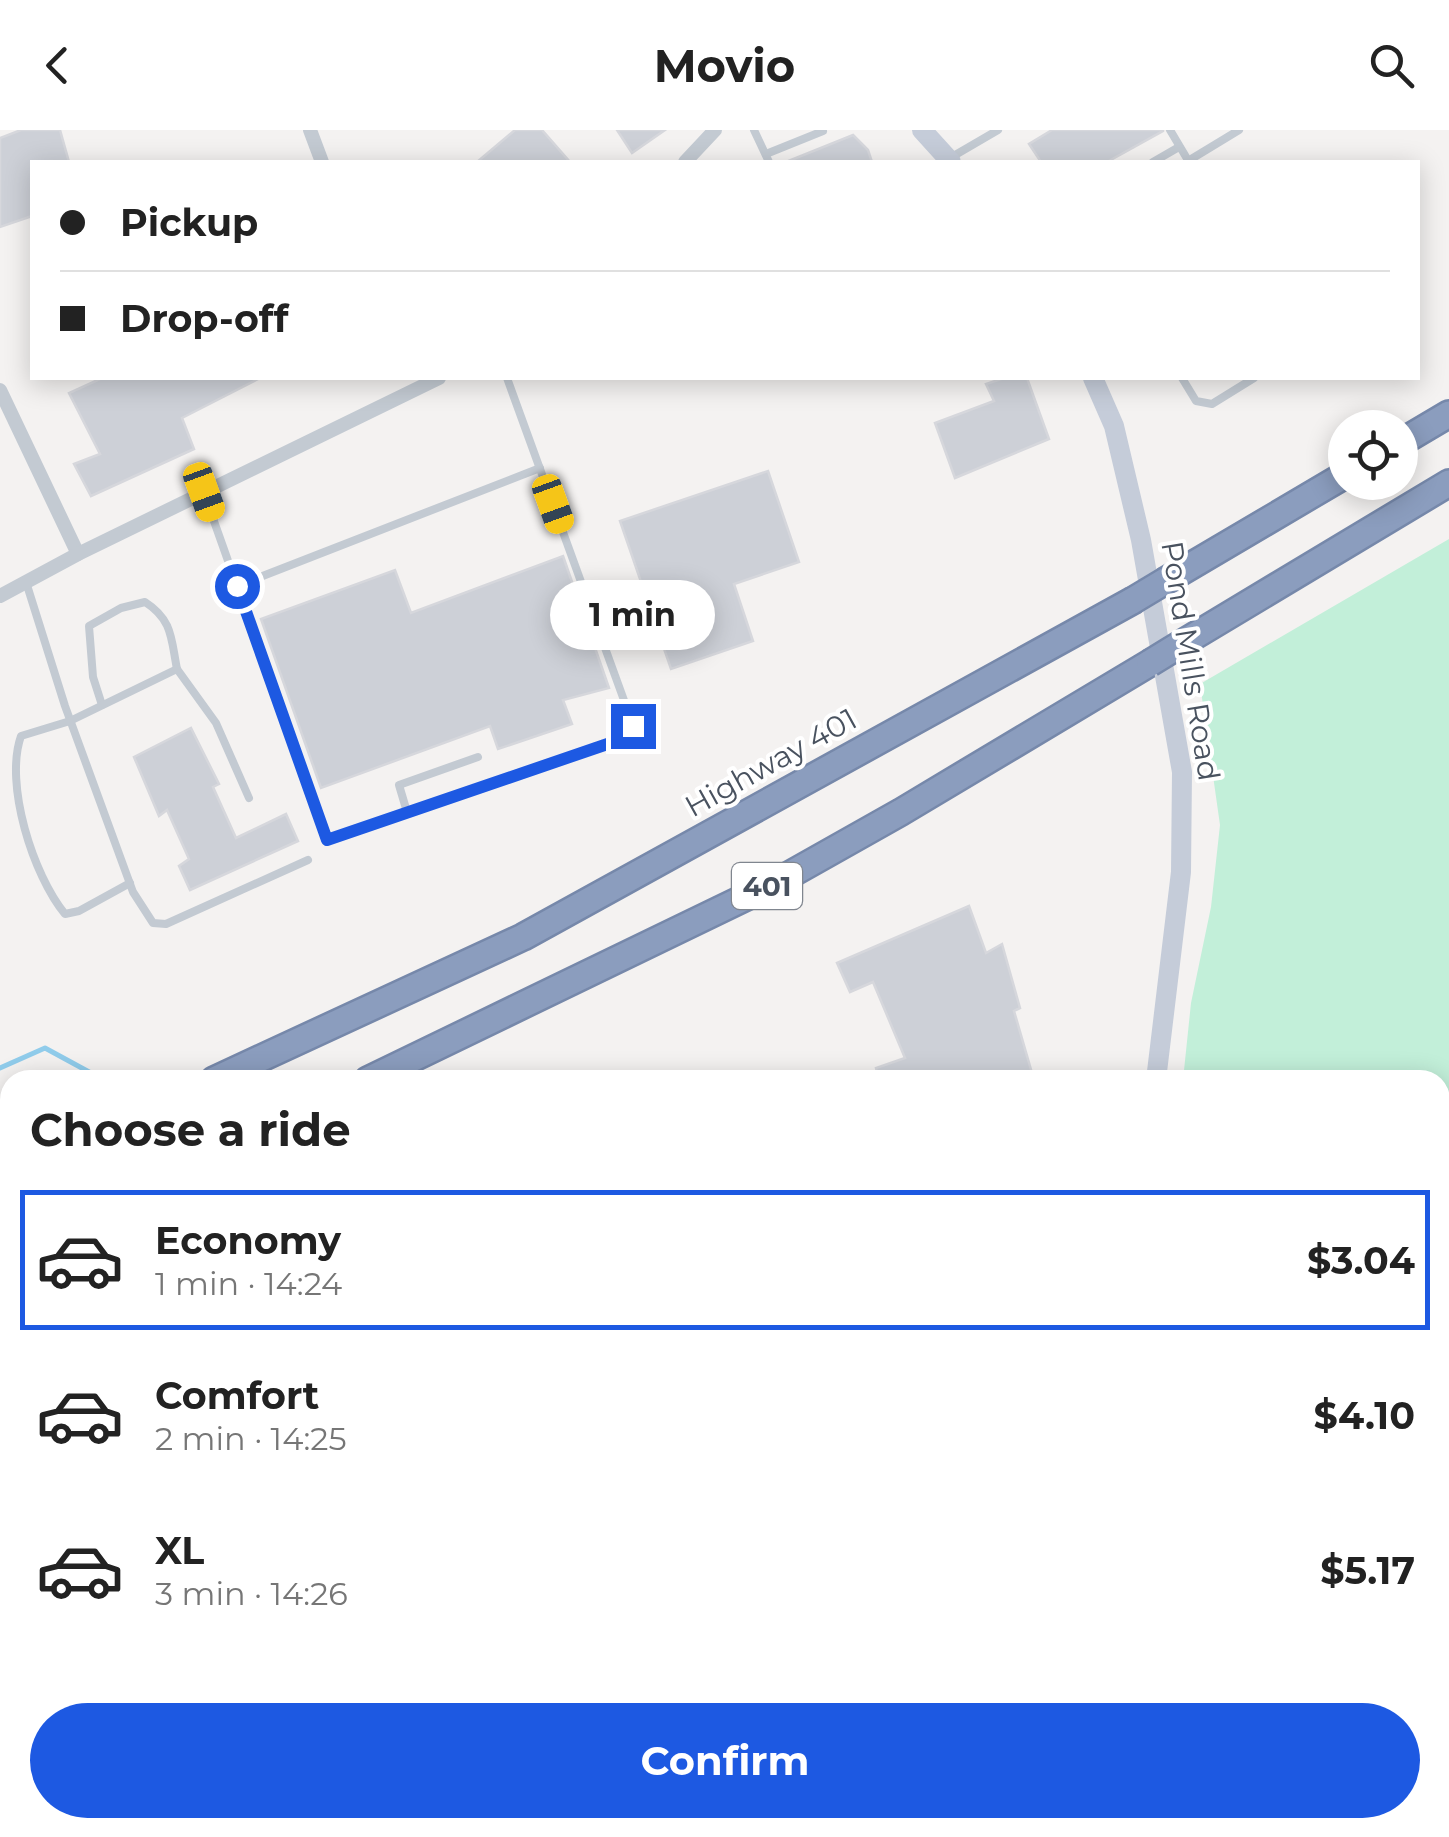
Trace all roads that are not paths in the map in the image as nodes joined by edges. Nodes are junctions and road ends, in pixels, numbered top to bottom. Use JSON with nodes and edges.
{"nodes":[{"id":1,"x":310,"y":130,"type":"edge"},
{"id":2,"x":715,"y":130,"type":"edge"},
{"id":3,"x":754,"y":130,"type":"edge"},
{"id":4,"x":822,"y":130,"type":"edge"},
{"id":5,"x":922,"y":130,"type":"edge"},
{"id":6,"x":998,"y":130,"type":"edge"},
{"id":7,"x":1170,"y":130,"type":"edge"},
{"id":8,"x":1238,"y":130,"type":"edge"},
{"id":9,"x":1180,"y":146,"type":"junction"},
{"id":10,"x":768,"y":158,"type":"edge"},
{"id":11,"x":321,"y":160,"type":"edge"},
{"id":12,"x":687,"y":160,"type":"edge"},
{"id":13,"x":948,"y":160,"type":"edge"},
{"id":14,"x":951,"y":160,"type":"edge"},
{"id":15,"x":1156,"y":160,"type":"edge"},
{"id":16,"x":1187,"y":160,"type":"edge"},
{"id":17,"x":1191,"y":160,"type":"edge"},
{"id":18,"x":430,"y":380,"type":"edge"},
{"id":19,"x":508,"y":380,"type":"edge"},
{"id":20,"x":1094,"y":380,"type":"edge"},
{"id":21,"x":1183,"y":380,"type":"edge"},
{"id":22,"x":1251,"y":380,"type":"edge"},
{"id":23,"x":0,"y":390,"type":"edge"},
{"id":24,"x":1449,"y":414,"type":"edge"},
{"id":25,"x":1418,"y":432,"type":"edge"},
{"id":26,"x":540,"y":468,"type":"junction"},
{"id":27,"x":1449,"y":483,"type":"edge"},
{"id":28,"x":1328,"y":485,"type":"edge"},
{"id":29,"x":204,"y":492,"type":"junction"},
{"id":30,"x":78,"y":554,"type":"junction"},
{"id":31,"x":26,"y":582,"type":"junction"},
{"id":32,"x":237,"y":586,"type":"junction"},
{"id":33,"x":0,"y":596,"type":"edge"},
{"id":34,"x":177,"y":670,"type":"junction"},
{"id":35,"x":102,"y":705,"type":"junction"},
{"id":36,"x":70,"y":720,"type":"junction"},
{"id":37,"x":478,"y":757,"type":"dead end"},
{"id":38,"x":249,"y":798,"type":"dead end"},
{"id":39,"x":407,"y":812,"type":"junction"},
{"id":40,"x":308,"y":860,"type":"dead end"},
{"id":41,"x":130,"y":883,"type":"junction"},
{"id":42,"x":236,"y":1070,"type":"edge"},
{"id":43,"x":389,"y":1070,"type":"edge"},
{"id":44,"x":1157,"y":1070,"type":"edge"}],
"edges":[{"from":1,"to":11,"type":"street"},
{"from":2,"to":12,"type":"street"},
{"from":3,"to":10,"type":"lane"},
{"from":4,"to":10,"type":"lane"},
{"from":5,"to":13,"type":"main road"},
{"from":6,"to":14,"type":"lane"},
{"from":7,"to":9,"type":"lane"},
{"from":8,"to":17,"type":"lane"},
{"from":9,"to":15,"type":"lane"},
{"from":9,"to":16,"type":"lane"},
{"from":18,"to":29,"type":"street"},
{"from":19,"to":26,"type":"lane"},
{"from":20,"to":44,"type":"main road","name":"Pond Mills Road"},
{"from":21,"to":22,"type":"lane"},
{"from":23,"to":30,"type":"street"},
{"from":24,"to":25,"type":"highway"},
{"from":26,"to":32,"type":"lane"},
{"from":26,"to":39,"type":"lane"},
{"from":27,"to":43,"type":"highway","number":"401","bridge":true},
{"from":28,"to":42,"type":"highway","name":"Highway 401","number":"401","bridge":true},
{"from":29,"to":30,"type":"street"},
{"from":29,"to":32,"type":"lane"},
{"from":30,"to":31,"type":"street"},
{"from":31,"to":33,"type":"street"},
{"from":31,"to":36,"type":"lane"},
{"from":32,"to":39,"type":"lane"},
{"from":34,"to":35,"type":"lane"},
{"from":34,"to":35,"type":"lane"},
{"from":34,"to":38,"type":"lane"},
{"from":35,"to":36,"type":"lane"},
{"from":36,"to":41,"type":"lane"},
{"from":36,"to":41,"type":"lane"},
{"from":37,"to":39,"type":"lane"},
{"from":40,"to":41,"type":"lane"}]}
